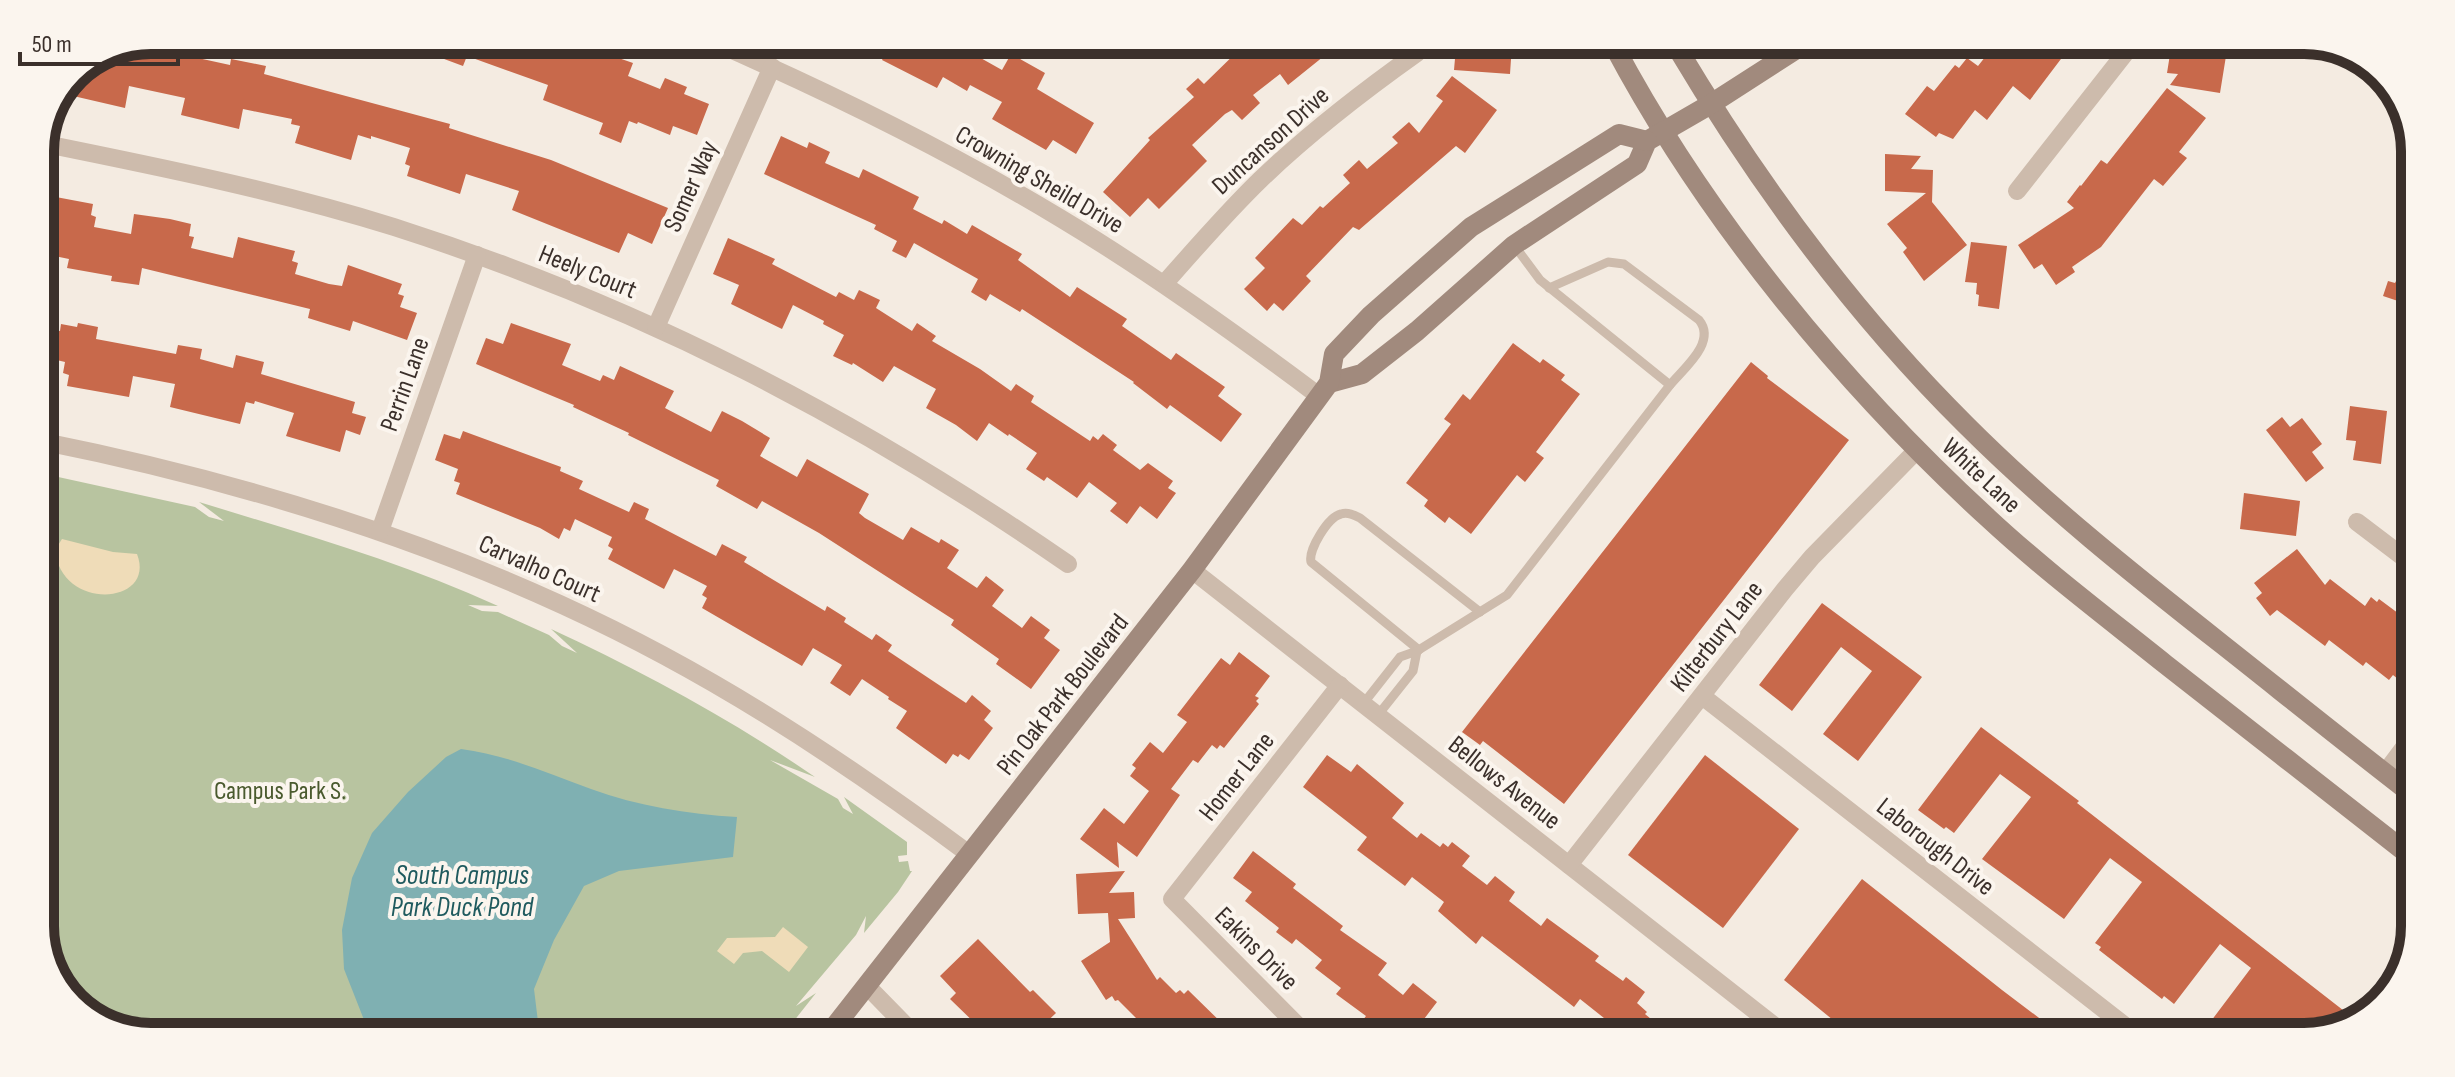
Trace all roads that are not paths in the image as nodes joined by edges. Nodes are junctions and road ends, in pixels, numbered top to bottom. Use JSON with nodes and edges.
{"nodes":[{"id":1,"x":742,"y":54,"type":"edge"},
{"id":2,"x":1416,"y":54,"type":"edge"},
{"id":3,"x":1618,"y":54,"type":"edge"},
{"id":4,"x":1681,"y":54,"type":"edge"},
{"id":5,"x":1789,"y":54,"type":"edge"},
{"id":6,"x":2125,"y":54,"type":"edge"},
{"id":7,"x":772,"y":67,"type":"junction"},
{"id":8,"x":1711,"y":104,"type":"junction"},
{"id":9,"x":1655,"y":136,"type":"junction"},
{"id":10,"x":54,"y":146,"type":"edge"},
{"id":11,"x":2017,"y":191,"type":"dead end"},
{"id":12,"x":1514,"y":245,"type":"junction"},
{"id":13,"x":477,"y":255,"type":"junction"},
{"id":14,"x":1164,"y":284,"type":"junction"},
{"id":15,"x":1549,"y":288,"type":"junction"},
{"id":16,"x":656,"y":327,"type":"junction"},
{"id":17,"x":1670,"y":385,"type":"junction"},
{"id":18,"x":1324,"y":390,"type":"junction"},
{"id":19,"x":54,"y":444,"type":"edge"},
{"id":20,"x":1917,"y":450,"type":"junction"},
{"id":21,"x":2357,"y":522,"type":"dead end"},
{"id":22,"x":380,"y":531,"type":"junction"},
{"id":23,"x":2401,"y":555,"type":"edge"},
{"id":24,"x":1068,"y":564,"type":"dead end"},
{"id":25,"x":1192,"y":570,"type":"junction"},
{"id":26,"x":1480,"y":612,"type":"junction"},
{"id":27,"x":1418,"y":650,"type":"junction"},
{"id":28,"x":1340,"y":685,"type":"junction"},
{"id":29,"x":1702,"y":696,"type":"junction"},
{"id":30,"x":1370,"y":709,"type":"junction"},
{"id":31,"x":2401,"y":752,"type":"edge"},
{"id":32,"x":2385,"y":773,"type":"junction"},
{"id":33,"x":2401,"y":786,"type":"edge"},
{"id":34,"x":2401,"y":849,"type":"edge"},
{"id":35,"x":969,"y":854,"type":"junction"},
{"id":36,"x":1569,"y":865,"type":"junction"},
{"id":37,"x":1172,"y":899,"type":"joint"},
{"id":38,"x":867,"y":986,"type":"junction"},
{"id":39,"x":837,"y":1023,"type":"edge"},
{"id":40,"x":903,"y":1023,"type":"edge"},
{"id":41,"x":1295,"y":1023,"type":"edge"},
{"id":42,"x":1771,"y":1023,"type":"edge"},
{"id":43,"x":2121,"y":1023,"type":"edge"}],
"edges":[{"from":1,"to":7,"type":"street","name":"Crowning Sheild Drive"},
{"from":2,"to":14,"type":"street","name":"Duncanson Drive"},
{"from":3,"to":9,"type":"main road","name":"White Lane"},
{"from":4,"to":8,"type":"main road","name":"White Lane"},
{"from":5,"to":8,"type":"main road"},
{"from":6,"to":11,"type":"street"},
{"from":7,"to":14,"type":"street","name":"Crowning Sheild Drive"},
{"from":7,"to":16,"type":"street","name":"Somer Way"},
{"from":8,"to":9,"type":"main road"},
{"from":8,"to":32,"type":"main road","name":"White Lane"},
{"from":9,"to":12,"type":"main road"},
{"from":9,"to":18,"type":"main road","name":"Pin Oak Park Boulevard"},
{"from":9,"to":20,"type":"main road","name":"White Lane"},
{"from":10,"to":13,"type":"street","name":"Heely Court"},
{"from":12,"to":15,"type":"lane"},
{"from":12,"to":18,"type":"main road"},
{"from":13,"to":16,"type":"street","name":"Heely Court"},
{"from":13,"to":22,"type":"street","name":"Perrin Lane"},
{"from":14,"to":18,"type":"street","name":"Crowning Sheild Drive"},
{"from":15,"to":17,"type":"lane"},
{"from":15,"to":17,"type":"lane"},
{"from":16,"to":24,"type":"street","name":"Heely Court"},
{"from":17,"to":26,"type":"lane"},
{"from":18,"to":25,"type":"main road","name":"Pin Oak Park Boulevard"},
{"from":19,"to":22,"type":"street","name":"Carvalho Court"},
{"from":20,"to":29,"type":"street","name":"Kilterbury Lane"},
{"from":20,"to":34,"type":"main road","name":"White Lane"},
{"from":21,"to":23,"type":"street"},
{"from":22,"to":35,"type":"street","name":"Carvalho Court"},
{"from":25,"to":28,"type":"street","name":"Bellows Avenue"},
{"from":25,"to":35,"type":"main road","name":"Pin Oak Park Boulevard"},
{"from":26,"to":27,"type":"lane"},
{"from":26,"to":27,"type":"lane"},
{"from":27,"to":30,"type":"lane"},
{"from":27,"to":30,"type":"lane"},
{"from":28,"to":30,"type":"street","name":"Bellows Avenue"},
{"from":28,"to":37,"type":"street","name":"Homer Lane"},
{"from":29,"to":36,"type":"street","name":"Kilterbury Lane"},
{"from":29,"to":43,"type":"street","name":"Laborough Drive"},
{"from":30,"to":36,"type":"street","name":"Bellows Avenue"},
{"from":31,"to":32,"type":"street"},
{"from":32,"to":33,"type":"main road","name":"White Lane"},
{"from":35,"to":38,"type":"main road","name":"Pin Oak Park Boulevard"},
{"from":36,"to":42,"type":"street","name":"Bellows Avenue"},
{"from":37,"to":41,"type":"street","name":"Eakins Drive"},
{"from":38,"to":39,"type":"main road","name":"Pin Oak Park Boulevard"},
{"from":38,"to":40,"type":"street"}]}
